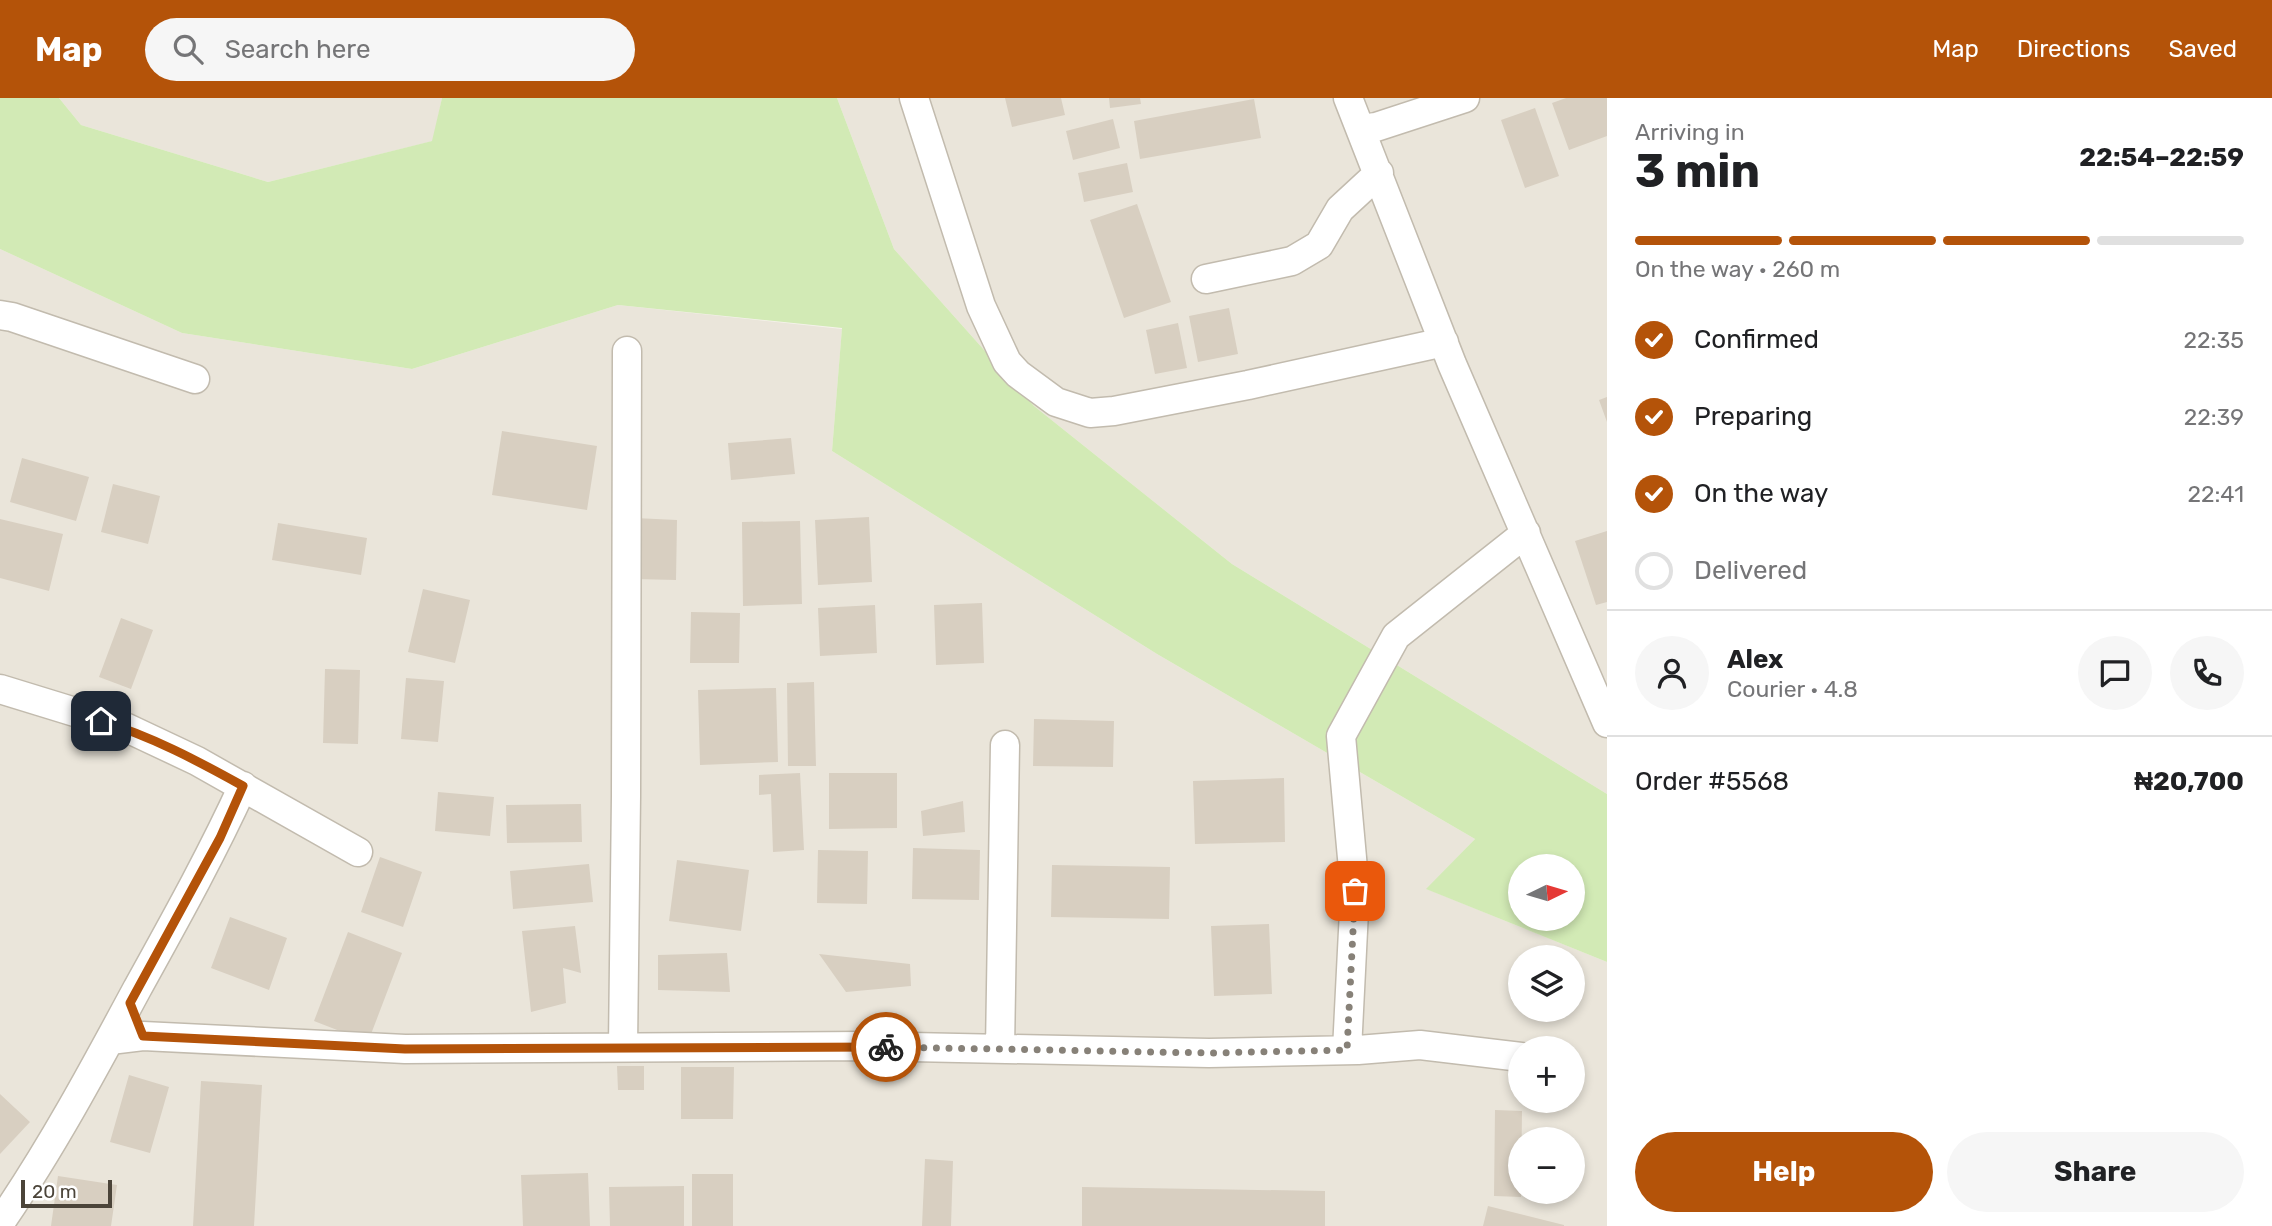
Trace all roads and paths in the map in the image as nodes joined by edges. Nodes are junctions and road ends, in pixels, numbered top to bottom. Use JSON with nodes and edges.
{"nodes":[{"id":1,"x":914,"y":98,"type":"edge"},
{"id":2,"x":1348,"y":98,"type":"edge"},
{"id":3,"x":1465,"y":98,"type":"edge"},
{"id":4,"x":1361,"y":130,"type":"junction"},
{"id":5,"x":1378,"y":173,"type":"junction"},
{"id":6,"x":1206,"y":279,"type":"dead end"},
{"id":7,"x":0,"y":316,"type":"edge"},
{"id":8,"x":1444,"y":342,"type":"junction"},
{"id":9,"x":627,"y":351,"type":"dead end"},
{"id":10,"x":195,"y":379,"type":"dead end"},
{"id":11,"x":1526,"y":533,"type":"junction"},
{"id":12,"x":0,"y":689,"type":"edge"},
{"id":13,"x":1607,"y":723,"type":"edge"},
{"id":14,"x":1004,"y":746,"type":"dead end"},
{"id":15,"x":243,"y":786,"type":"junction"},
{"id":16,"x":358,"y":852,"type":"dead end"},
{"id":17,"x":130,"y":1003,"type":"junction"},
{"id":18,"x":143,"y":1036,"type":"junction"},
{"id":19,"x":110,"y":1040,"type":"junction"},
{"id":20,"x":623,"y":1047,"type":"junction"},
{"id":21,"x":1000,"y":1049,"type":"junction"},
{"id":22,"x":1347,"y":1050,"type":"junction"},
{"id":23,"x":1508,"y":1055,"type":"edge"},
{"id":24,"x":0,"y":1223,"type":"edge"}],
"edges":[{"from":1,"to":8,"type":"street"},
{"from":2,"to":4,"type":"street"},
{"from":3,"to":4,"type":"street"},
{"from":4,"to":5,"type":"street"},
{"from":5,"to":6,"type":"street"},
{"from":5,"to":8,"type":"street"},
{"from":7,"to":10,"type":"street"},
{"from":8,"to":11,"type":"street"},
{"from":9,"to":20,"type":"street"},
{"from":11,"to":13,"type":"street"},
{"from":11,"to":22,"type":"street"},
{"from":12,"to":15,"type":"street"},
{"from":14,"to":21,"type":"street"},
{"from":15,"to":16,"type":"street"},
{"from":15,"to":17,"type":"street"},
{"from":17,"to":18,"type":"street"},
{"from":17,"to":19,"type":"street"},
{"from":18,"to":19,"type":"street"},
{"from":18,"to":20,"type":"street"},
{"from":19,"to":24,"type":"street"},
{"from":20,"to":21,"type":"street"},
{"from":21,"to":22,"type":"street"},
{"from":22,"to":23,"type":"street"}]}
